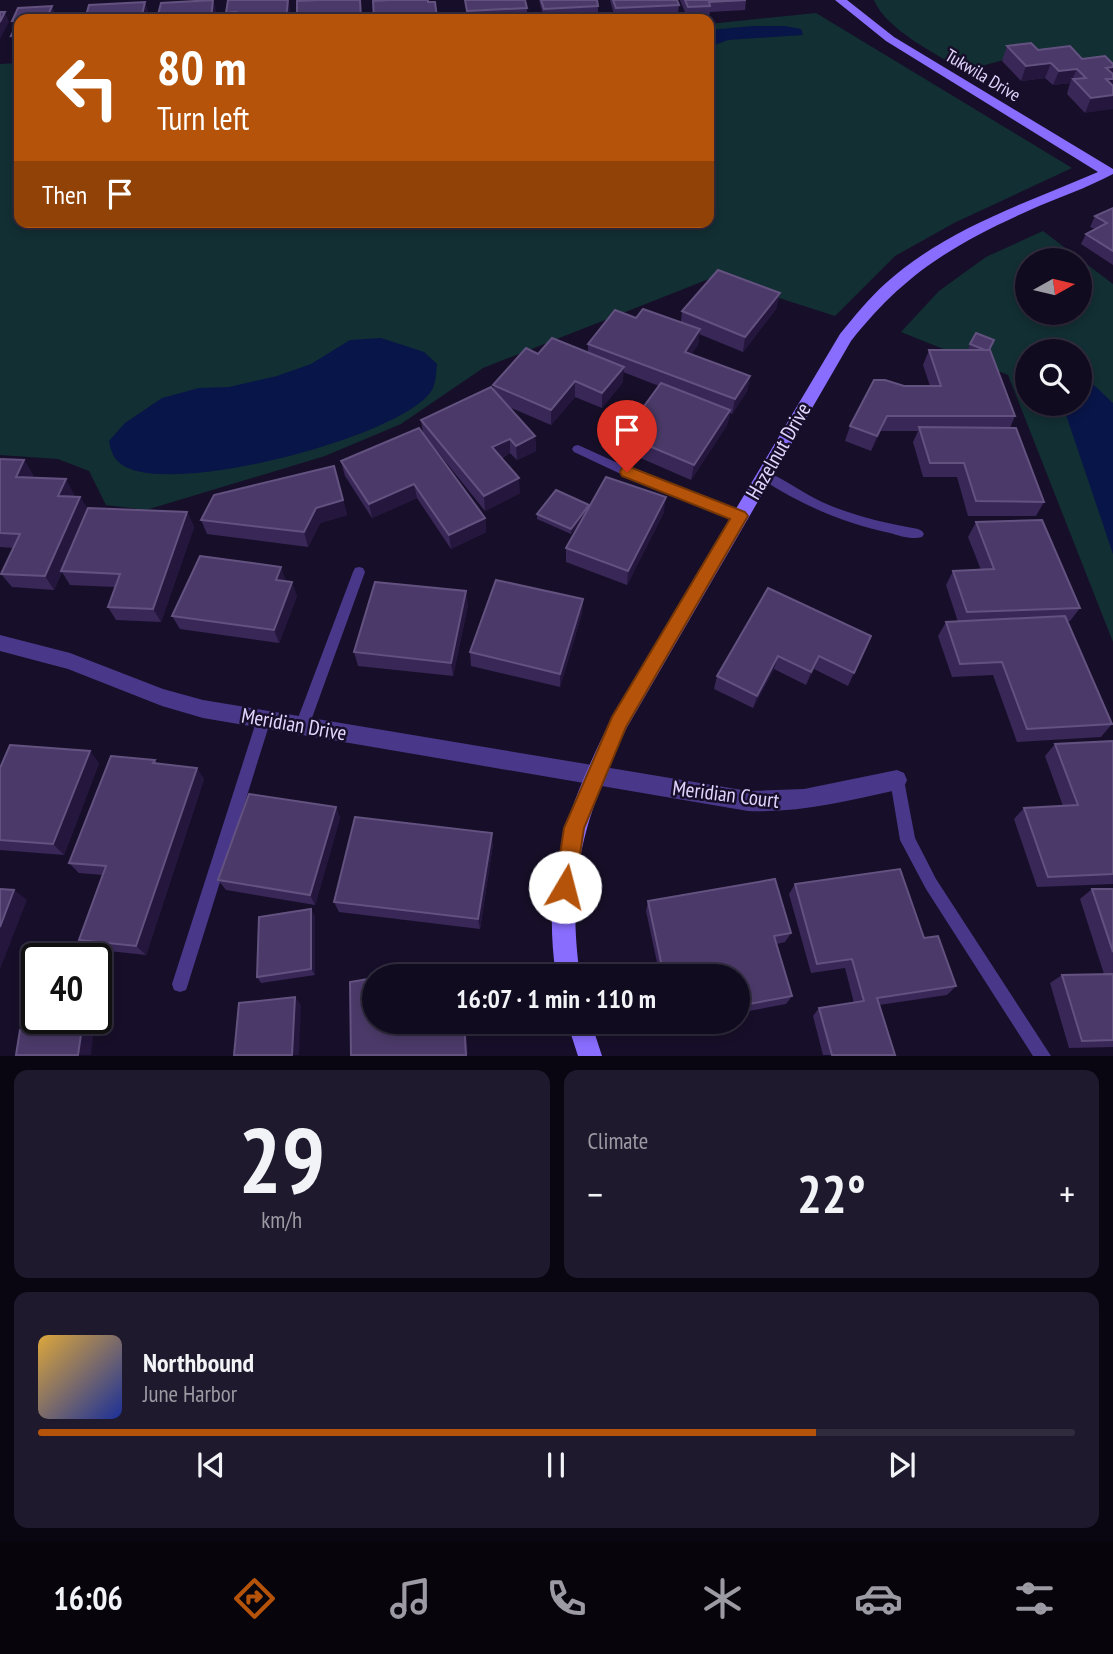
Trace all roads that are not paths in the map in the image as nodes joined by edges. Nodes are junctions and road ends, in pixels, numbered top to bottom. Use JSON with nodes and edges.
{"nodes":[{"id":1,"x":840,"y":0,"type":"edge"},
{"id":2,"x":1111,"y":172,"type":"edge"},
{"id":3,"x":578,"y":449,"type":"dead end"},
{"id":4,"x":764,"y":475,"type":"junction"},
{"id":5,"x":740,"y":516,"type":"junction"},
{"id":6,"x":918,"y":534,"type":"dead end"},
{"id":7,"x":359,"y":572,"type":"dead end"},
{"id":8,"x":0,"y":643,"type":"edge"},
{"id":9,"x":264,"y":719,"type":"junction"},
{"id":10,"x":302,"y":726,"type":"junction"},
{"id":11,"x":595,"y":775,"type":"junction"},
{"id":12,"x":897,"y":780,"type":"joint"},
{"id":13,"x":566,"y":964,"type":"edge"},
{"id":14,"x":180,"y":984,"type":"dead end"},
{"id":15,"x":583,"y":1034,"type":"edge"},
{"id":16,"x":590,"y":1055,"type":"edge"},
{"id":17,"x":1044,"y":1055,"type":"edge"}],
"edges":[{"from":1,"to":2,"type":"street","name":"Tukwila Drive"},
{"from":2,"to":4,"type":"street","name":"Hazelnut Drive"},
{"from":3,"to":5,"type":"lane"},
{"from":4,"to":5,"type":"street","name":"Hazelnut Drive"},
{"from":4,"to":6,"type":"lane"},
{"from":5,"to":11,"type":"street","name":"Hazelnut Drive"},
{"from":7,"to":10,"type":"lane"},
{"from":8,"to":9,"type":"street","name":"Meridian Drive"},
{"from":9,"to":10,"type":"street","name":"Meridian Drive"},
{"from":9,"to":14,"type":"lane"},
{"from":10,"to":11,"type":"street","name":"Meridian Drive"},
{"from":11,"to":12,"type":"street","name":"Meridian Court"},
{"from":11,"to":13,"type":"street","name":"Hazelnut Drive"},
{"from":12,"to":17,"type":"lane"},
{"from":15,"to":16,"type":"street"}]}
